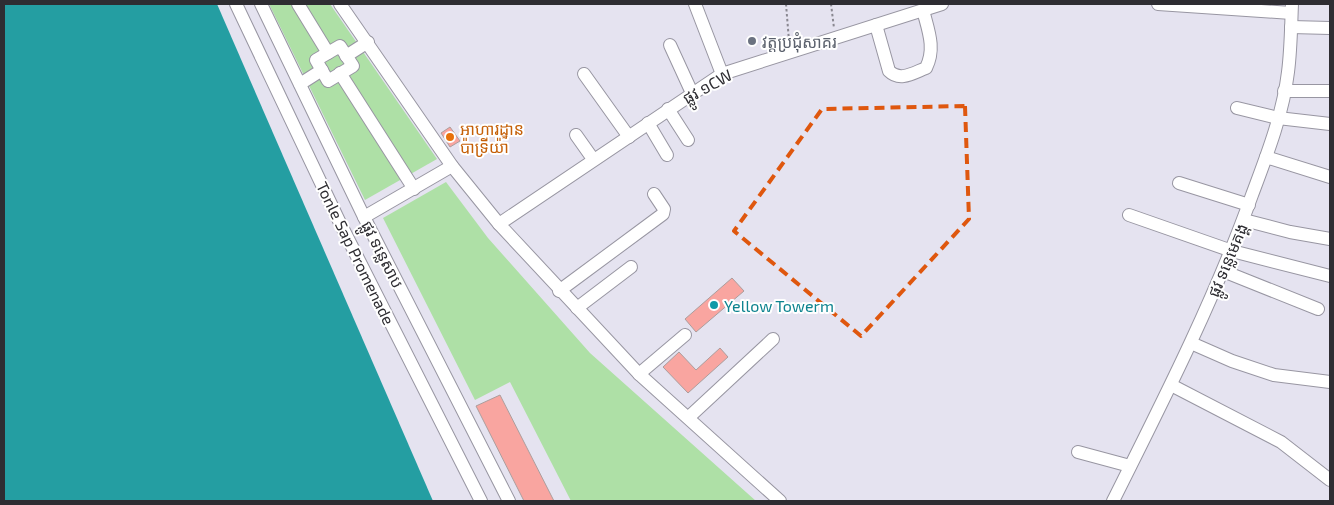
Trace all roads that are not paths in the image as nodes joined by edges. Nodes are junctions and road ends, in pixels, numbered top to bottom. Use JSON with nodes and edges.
{"nodes":[{"id":1,"x":236,"y":4,"type":"edge"},
{"id":2,"x":261,"y":4,"type":"edge"},
{"id":3,"x":298,"y":4,"type":"edge"},
{"id":4,"x":340,"y":4,"type":"edge"},
{"id":5,"x":695,"y":4,"type":"edge"},
{"id":6,"x":942,"y":4,"type":"edge"},
{"id":7,"x":1158,"y":4,"type":"edge"},
{"id":8,"x":1292,"y":9,"type":"edge"},
{"id":9,"x":923,"y":10,"type":"junction"},
{"id":10,"x":876,"y":25,"type":"junction"},
{"id":11,"x":1291,"y":27,"type":"junction"},
{"id":12,"x":1330,"y":28,"type":"edge"},
{"id":13,"x":368,"y":42,"type":"junction"},
{"id":14,"x":670,"y":45,"type":"dead end"},
{"id":15,"x":328,"y":53,"type":"junction"},
{"id":16,"x":346,"y":56,"type":"junction"},
{"id":17,"x":322,"y":70,"type":"junction"},
{"id":18,"x":340,"y":73,"type":"junction"},
{"id":19,"x":584,"y":74,"type":"dead end"},
{"id":20,"x":722,"y":74,"type":"junction"},
{"id":21,"x":300,"y":84,"type":"junction"},
{"id":22,"x":1284,"y":91,"type":"junction"},
{"id":23,"x":1330,"y":91,"type":"edge"},
{"id":24,"x":692,"y":92,"type":"junction"},
{"id":25,"x":1237,"y":108,"type":"dead end"},
{"id":26,"x":668,"y":109,"type":"junction"},
{"id":27,"x":1278,"y":118,"type":"junction"},
{"id":28,"x":648,"y":124,"type":"junction"},
{"id":29,"x":1330,"y":124,"type":"edge"},
{"id":30,"x":576,"y":135,"type":"dead end"},
{"id":31,"x":629,"y":137,"type":"junction"},
{"id":32,"x":688,"y":140,"type":"dead end"},
{"id":33,"x":668,"y":155,"type":"dead end"},
{"id":34,"x":1266,"y":157,"type":"junction"},
{"id":35,"x":593,"y":159,"type":"junction"},
{"id":36,"x":452,"y":166,"type":"junction"},
{"id":37,"x":1330,"y":177,"type":"edge"},
{"id":38,"x":1179,"y":183,"type":"dead end"},
{"id":39,"x":414,"y":189,"type":"junction"},
{"id":40,"x":654,"y":194,"type":"dead end"},
{"id":41,"x":1249,"y":205,"type":"junction"},
{"id":42,"x":1129,"y":215,"type":"dead end"},
{"id":43,"x":364,"y":217,"type":"junction"},
{"id":44,"x":1244,"y":220,"type":"junction"},
{"id":45,"x":499,"y":224,"type":"junction"},
{"id":46,"x":1330,"y":239,"type":"edge"},
{"id":47,"x":1232,"y":251,"type":"junction"},
{"id":48,"x":631,"y":267,"type":"dead end"},
{"id":49,"x":1223,"y":271,"type":"junction"},
{"id":50,"x":1330,"y":276,"type":"edge"},
{"id":51,"x":559,"y":291,"type":"junction"},
{"id":52,"x":577,"y":308,"type":"junction"},
{"id":53,"x":1318,"y":309,"type":"dead end"},
{"id":54,"x":685,"y":336,"type":"dead end"},
{"id":55,"x":773,"y":339,"type":"dead end"},
{"id":56,"x":1191,"y":343,"type":"junction"},
{"id":57,"x":639,"y":374,"type":"junction"},
{"id":58,"x":1330,"y":382,"type":"edge"},
{"id":59,"x":1171,"y":385,"type":"junction"},
{"id":60,"x":689,"y":417,"type":"junction"},
{"id":61,"x":1078,"y":452,"type":"dead end"},
{"id":62,"x":1130,"y":466,"type":"junction"},
{"id":63,"x":1330,"y":480,"type":"edge"},
{"id":64,"x":481,"y":501,"type":"edge"},
{"id":65,"x":509,"y":501,"type":"edge"},
{"id":66,"x":780,"y":501,"type":"edge"},
{"id":67,"x":1113,"y":501,"type":"edge"}],
"edges":[{"from":1,"to":64,"type":"street","name":"Tonle Sap Promenade"},
{"from":2,"to":21,"type":"street","name":"ផ្លូវ ទន្លេសាប"},
{"from":3,"to":15,"type":"street"},
{"from":4,"to":13,"type":"street"},
{"from":5,"to":20,"type":"street"},
{"from":6,"to":9,"type":"street","name":"ផ្លូវ ១CW"},
{"from":7,"to":8,"type":"street"},
{"from":8,"to":11,"type":"street","name":"ផ្លូវ ទន្លេមេគង្គ"},
{"from":9,"to":10,"type":"street","name":"ផ្លូវ ១CW"},
{"from":9,"to":10,"type":"street"},
{"from":10,"to":20,"type":"street","name":"ផ្លូវ ១CW"},
{"from":11,"to":12,"type":"street"},
{"from":11,"to":22,"type":"street","name":"ផ្លូវ ទន្លេមេគង្គ"},
{"from":13,"to":16,"type":"street"},
{"from":13,"to":36,"type":"street"},
{"from":14,"to":24,"type":"street"},
{"from":15,"to":16,"type":"street"},
{"from":15,"to":17,"type":"street"},
{"from":16,"to":18,"type":"street"},
{"from":17,"to":18,"type":"street"},
{"from":17,"to":21,"type":"street"},
{"from":18,"to":39,"type":"street"},
{"from":19,"to":31,"type":"street"},
{"from":20,"to":24,"type":"street","name":"ផ្លូវ ១CW"},
{"from":21,"to":43,"type":"street","name":"ផ្លូវ ទន្លេសាប"},
{"from":22,"to":23,"type":"street"},
{"from":22,"to":27,"type":"street","name":"ផ្លូវ ទន្លេមេគង្គ"},
{"from":24,"to":26,"type":"street","name":"ផ្លូវ ១CW"},
{"from":25,"to":27,"type":"street"},
{"from":26,"to":28,"type":"street","name":"ផ្លូវ ១CW"},
{"from":26,"to":32,"type":"street"},
{"from":27,"to":29,"type":"street"},
{"from":27,"to":34,"type":"street","name":"ផ្លូវ ទន្លេមេគង្គ"},
{"from":28,"to":31,"type":"street","name":"ផ្លូវ ១CW"},
{"from":28,"to":33,"type":"street"},
{"from":30,"to":35,"type":"street"},
{"from":31,"to":35,"type":"street","name":"ផ្លូវ ១CW"},
{"from":34,"to":37,"type":"street"},
{"from":34,"to":41,"type":"street","name":"ផ្លូវ ទន្លេមេគង្គ"},
{"from":35,"to":45,"type":"street","name":"ផ្លូវ ១CW"},
{"from":36,"to":39,"type":"street"},
{"from":36,"to":45,"type":"street"},
{"from":38,"to":41,"type":"street"},
{"from":39,"to":43,"type":"street"},
{"from":40,"to":51,"type":"street"},
{"from":41,"to":44,"type":"street","name":"ផ្លូវ ទន្លេមេគង្គ"},
{"from":42,"to":47,"type":"street"},
{"from":43,"to":65,"type":"street","name":"ផ្លូវ ទន្លេសាប"},
{"from":44,"to":46,"type":"street"},
{"from":44,"to":47,"type":"street","name":"ផ្លូវ ទន្លេមេគង្គ"},
{"from":45,"to":51,"type":"street"},
{"from":47,"to":49,"type":"street","name":"ផ្លូវ ទន្លេមេគង្គ"},
{"from":47,"to":50,"type":"street"},
{"from":48,"to":52,"type":"street"},
{"from":49,"to":53,"type":"street"},
{"from":49,"to":56,"type":"street","name":"ផ្លូវ ទន្លេមេគង្គ"},
{"from":51,"to":52,"type":"street"},
{"from":52,"to":57,"type":"street"},
{"from":54,"to":57,"type":"street"},
{"from":55,"to":60,"type":"street"},
{"from":56,"to":58,"type":"street"},
{"from":56,"to":59,"type":"street","name":"ផ្លូវ ទន្លេមេគង្គ"},
{"from":57,"to":60,"type":"street"},
{"from":59,"to":62,"type":"street","name":"ផ្លូវ ទន្លេមេគង្គ"},
{"from":59,"to":63,"type":"street"},
{"from":60,"to":66,"type":"street"},
{"from":61,"to":62,"type":"street"},
{"from":62,"to":67,"type":"street","name":"ផ្លូវ ទន្លេមេគង្គ"}]}
